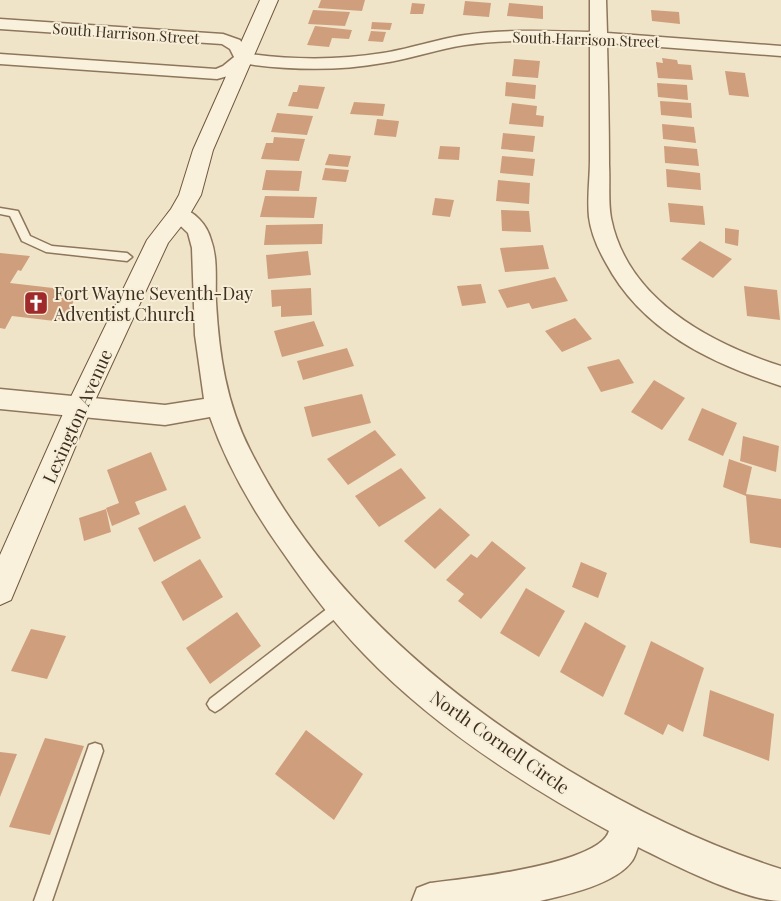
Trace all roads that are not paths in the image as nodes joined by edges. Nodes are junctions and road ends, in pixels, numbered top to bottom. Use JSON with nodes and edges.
{"nodes":[{"id":1,"x":269,"y":0,"type":"edge"},
{"id":2,"x":598,"y":0,"type":"edge"},
{"id":3,"x":0,"y":24,"type":"edge"},
{"id":4,"x":598,"y":37,"type":"junction"},
{"id":5,"x":781,"y":50,"type":"edge"},
{"id":6,"x":243,"y":58,"type":"junction"},
{"id":7,"x":0,"y":59,"type":"edge"},
{"id":8,"x":0,"y":211,"type":"edge"},
{"id":9,"x":179,"y":214,"type":"junction"},
{"id":10,"x":127,"y":257,"type":"dead end"},
{"id":11,"x":781,"y":376,"type":"edge"},
{"id":12,"x":0,"y":398,"type":"edge"},
{"id":13,"x":219,"y":404,"type":"junction"},
{"id":14,"x":79,"y":407,"type":"junction"},
{"id":15,"x":0,"y":590,"type":"edge"},
{"id":16,"x":340,"y":605,"type":"junction"},
{"id":17,"x":215,"y":704,"type":"dead end"},
{"id":18,"x":95,"y":751,"type":"dead end"},
{"id":19,"x":628,"y":824,"type":"junction"},
{"id":20,"x":778,"y":891,"type":"edge"},
{"id":21,"x":43,"y":901,"type":"edge"},
{"id":22,"x":430,"y":901,"type":"edge"}],
"edges":[{"from":1,"to":6,"type":"street","name":"Lexington Avenue"},
{"from":2,"to":4,"type":"street"},
{"from":3,"to":6,"type":"street","name":"South Harrison Street"},
{"from":4,"to":5,"type":"street","name":"South Harrison Street"},
{"from":4,"to":6,"type":"street","name":"South Harrison Street"},
{"from":4,"to":11,"type":"street"},
{"from":6,"to":7,"type":"street","name":"South Harrison Street"},
{"from":6,"to":9,"type":"street","name":"Lexington Avenue"},
{"from":8,"to":10,"type":"lane"},
{"from":9,"to":13,"type":"street","name":"North Cornell Circle"},
{"from":9,"to":14,"type":"street","name":"Lexington Avenue"},
{"from":12,"to":14,"type":"street"},
{"from":13,"to":14,"type":"street"},
{"from":13,"to":16,"type":"street","name":"North Cornell Circle"},
{"from":14,"to":15,"type":"street","name":"Lexington Avenue"},
{"from":16,"to":17,"type":"lane"},
{"from":16,"to":19,"type":"street","name":"North Cornell Circle"},
{"from":18,"to":21,"type":"lane"},
{"from":19,"to":20,"type":"street","name":"North Cornell Circle"},
{"from":19,"to":22,"type":"street"}]}
